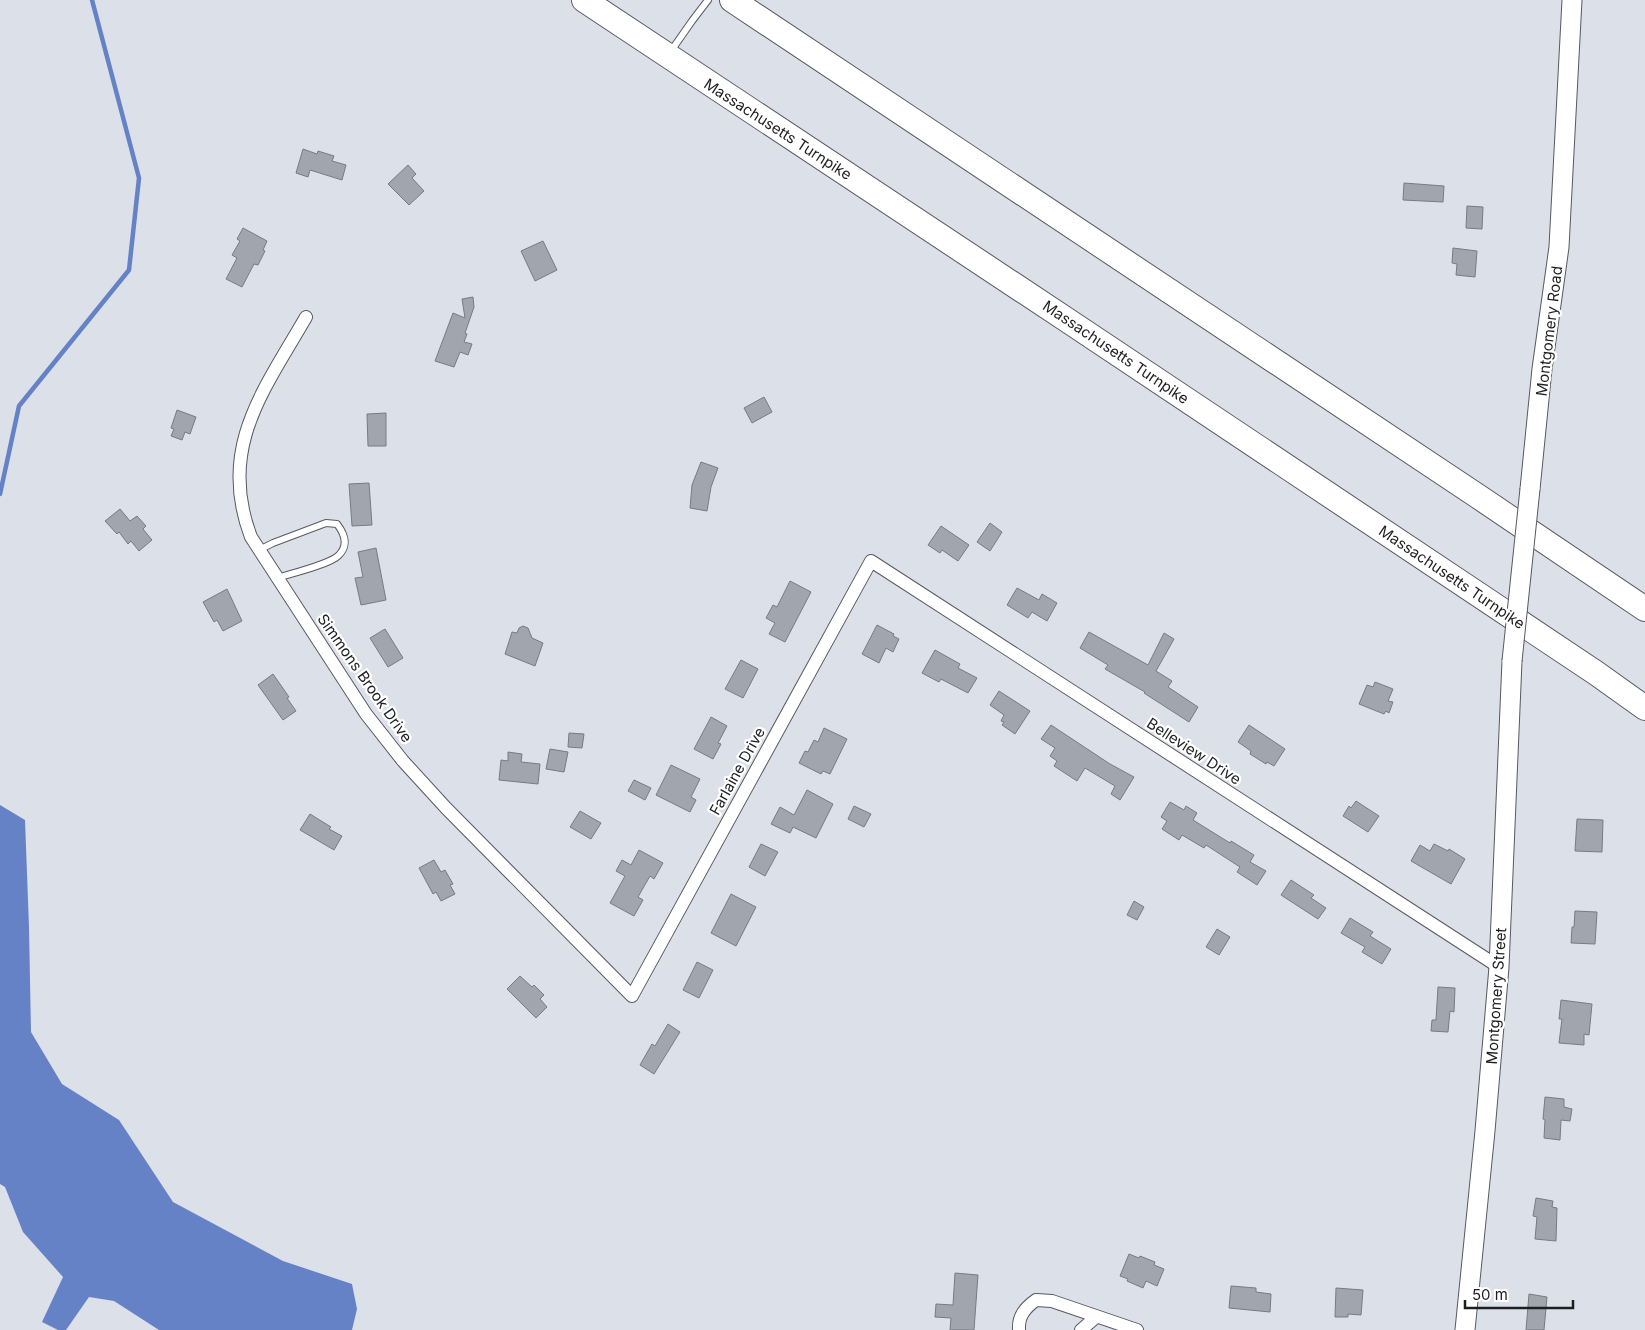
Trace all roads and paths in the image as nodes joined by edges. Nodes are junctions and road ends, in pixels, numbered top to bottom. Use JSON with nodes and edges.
{"nodes":[{"id":1,"x":584,"y":0,"type":"edge"},
{"id":2,"x":708,"y":0,"type":"edge"},
{"id":3,"x":732,"y":0,"type":"edge"},
{"id":4,"x":1572,"y":0,"type":"edge"},
{"id":5,"x":668,"y":56,"type":"junction"},
{"id":6,"x":306,"y":317,"type":"dead end"},
{"id":7,"x":259,"y":550,"type":"junction"},
{"id":8,"x":871,"y":561,"type":"joint"},
{"id":9,"x":277,"y":578,"type":"junction"},
{"id":10,"x":1645,"y":609,"type":"edge"},
{"id":11,"x":1512,"y":661,"type":"joint"},
{"id":12,"x":1645,"y":708,"type":"edge"},
{"id":13,"x":1499,"y":967,"type":"junction"},
{"id":14,"x":632,"y":996,"type":"joint"},
{"id":15,"x":1096,"y":1317,"type":"junction"},
{"id":16,"x":1019,"y":1330,"type":"edge"},
{"id":17,"x":1081,"y":1330,"type":"edge"},
{"id":18,"x":1136,"y":1330,"type":"edge"},
{"id":19,"x":1465,"y":1330,"type":"edge"}],
"edges":[{"from":1,"to":5,"type":"highway","name":"Massachusetts Turnpike"},
{"from":2,"to":5,"type":"lane"},
{"from":3,"to":10,"type":"highway"},
{"from":4,"to":11,"type":"main road","name":"Montgomery Road","bridge":true},
{"from":5,"to":12,"type":"highway","name":"Massachusetts Turnpike"},
{"from":6,"to":7,"type":"street","name":"Simmons Brook Drive"},
{"from":7,"to":9,"type":"street","name":"Simmons Brook Drive"},
{"from":7,"to":9,"type":"lane"},
{"from":8,"to":13,"type":"street","name":"Belleview Drive"},
{"from":8,"to":14,"type":"street","name":"Farlaine Drive"},
{"from":9,"to":14,"type":"street","name":"Simmons Brook Drive"},
{"from":11,"to":13,"type":"main road","name":"Montgomery Street"},
{"from":13,"to":19,"type":"main road","name":"Montgomery Street"},
{"from":15,"to":16,"type":"street"},
{"from":15,"to":17,"type":"street"},
{"from":15,"to":18,"type":"street"}]}
